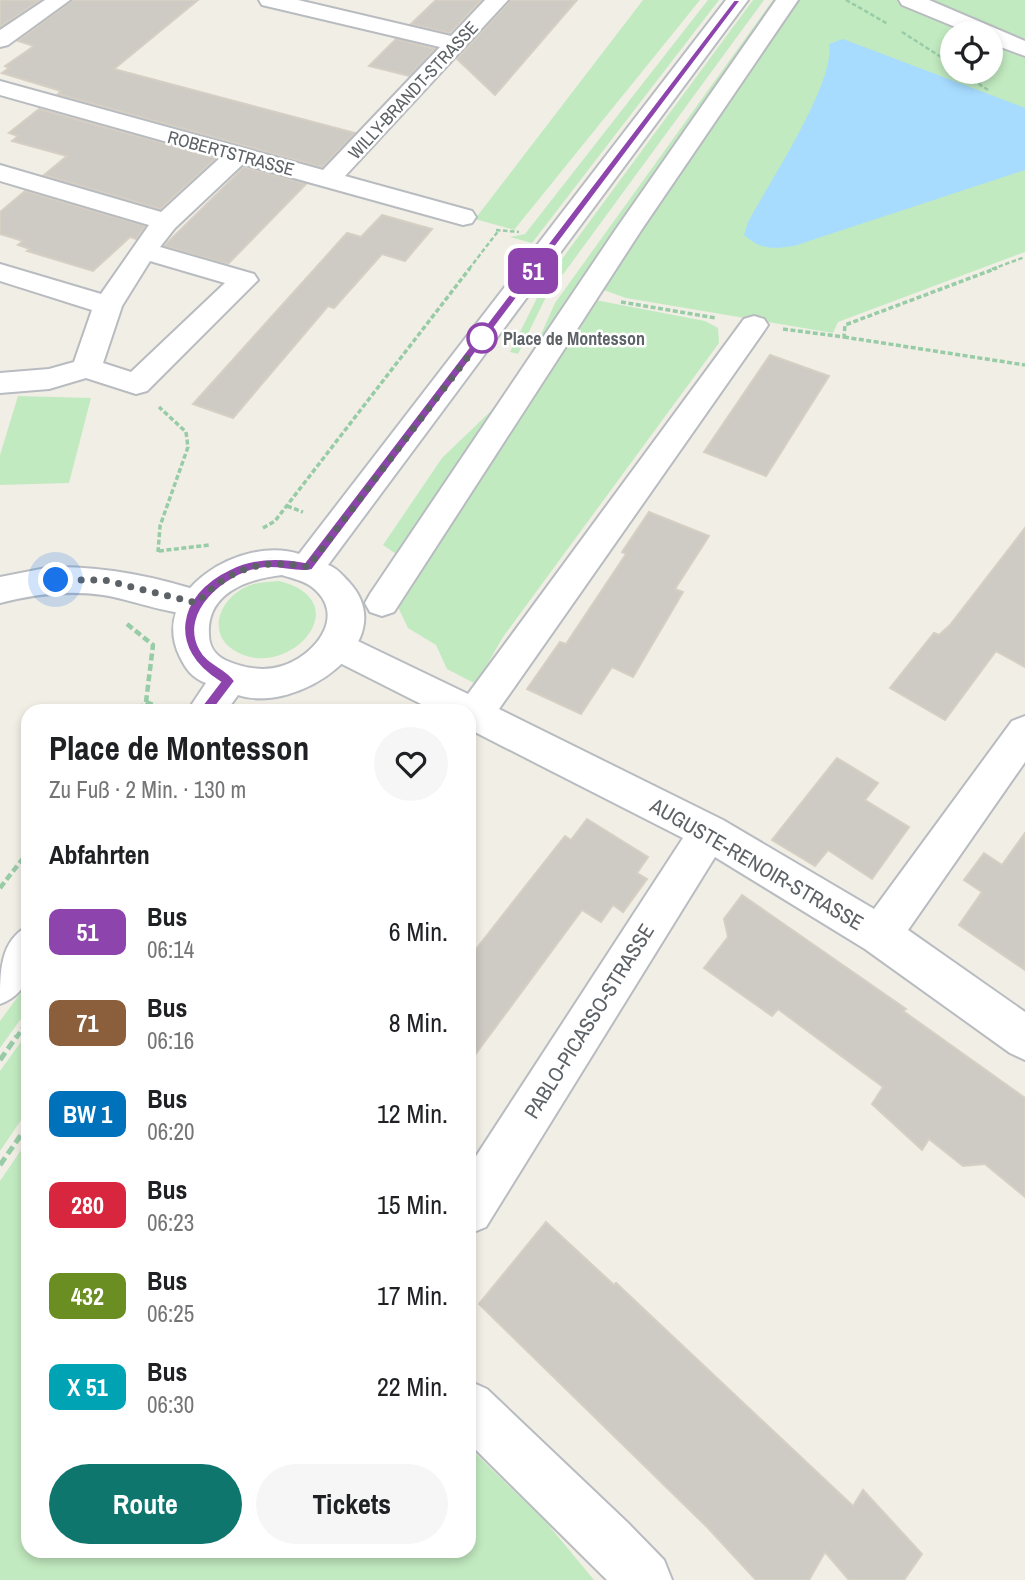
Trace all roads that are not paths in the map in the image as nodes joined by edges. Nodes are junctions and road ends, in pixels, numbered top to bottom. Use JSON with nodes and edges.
{"nodes":[{"id":1,"x":59,"y":0,"type":"edge"},
{"id":2,"x":270,"y":0,"type":"edge"},
{"id":3,"x":498,"y":0,"type":"edge"},
{"id":4,"x":737,"y":0,"type":"edge"},
{"id":5,"x":787,"y":0,"type":"edge"},
{"id":6,"x":909,"y":0,"type":"edge"},
{"id":7,"x":958,"y":21,"type":"edge"},
{"id":8,"x":0,"y":40,"type":"edge"},
{"id":9,"x":1003,"y":40,"type":"edge"},
{"id":10,"x":456,"y":44,"type":"junction"},
{"id":11,"x":1025,"y":49,"type":"edge"},
{"id":12,"x":0,"y":88,"type":"edge"},
{"id":13,"x":238,"y":155,"type":"junction"},
{"id":14,"x":0,"y":173,"type":"edge"},
{"id":15,"x":329,"y":179,"type":"junction"},
{"id":16,"x":463,"y":216,"type":"dead end"},
{"id":17,"x":166,"y":222,"type":"junction"},
{"id":18,"x":143,"y":250,"type":"junction"},
{"id":19,"x":0,"y":272,"type":"edge"},
{"id":20,"x":108,"y":306,"type":"junction"},
{"id":21,"x":754,"y":326,"type":"road end"},
{"id":22,"x":87,"y":368,"type":"junction"},
{"id":23,"x":0,"y":383,"type":"edge"},
{"id":24,"x":308,"y":567,"type":"junction"},
{"id":25,"x":0,"y":590,"type":"edge"},
{"id":26,"x":197,"y":603,"type":"junction"},
{"id":27,"x":382,"y":603,"type":"dead end"},
{"id":28,"x":339,"y":646,"type":"junction"},
{"id":29,"x":229,"y":681,"type":"junction"},
{"id":30,"x":211,"y":704,"type":"edge"},
{"id":31,"x":457,"y":704,"type":"edge"},
{"id":32,"x":476,"y":712,"type":"edge"},
{"id":33,"x":476,"y":714,"type":"edge"},
{"id":34,"x":1025,"y":733,"type":"edge"},
{"id":35,"x":709,"y":832,"type":"junction"},
{"id":36,"x":880,"y":935,"type":"junction"},
{"id":37,"x":21,"y":956,"type":"edge"},
{"id":38,"x":0,"y":984,"type":"edge"},
{"id":39,"x":1025,"y":1038,"type":"edge"},
{"id":40,"x":476,"y":1199,"type":"edge"},
{"id":41,"x":476,"y":1414,"type":"edge"},
{"id":42,"x":644,"y":1580,"type":"edge"}],
"edges":[{"from":1,"to":8,"type":"street"},
{"from":2,"to":10,"type":"street"},
{"from":3,"to":10,"type":"street","name":"WILLY-BRANDT-STRASSE"},
{"from":4,"to":24,"type":"street"},
{"from":5,"to":27,"type":"street"},
{"from":6,"to":7,"type":"street"},
{"from":9,"to":11,"type":"street"},
{"from":10,"to":15,"type":"street","name":"WILLY-BRANDT-STRASSE"},
{"from":12,"to":13,"type":"street","name":"ROBERTSTRASSE"},
{"from":13,"to":15,"type":"street","name":"ROBERTSTRASSE"},
{"from":13,"to":17,"type":"street"},
{"from":14,"to":17,"type":"street"},
{"from":15,"to":16,"type":"street","name":"ROBERTSTRASSE"},
{"from":17,"to":18,"type":"street"},
{"from":18,"to":20,"type":"street"},
{"from":18,"to":22,"type":"street"},
{"from":19,"to":20,"type":"street"},
{"from":20,"to":22,"type":"street"},
{"from":21,"to":32,"type":"street"},
{"from":22,"to":23,"type":"street"},
{"from":24,"to":26,"type":"street"},
{"from":24,"to":28,"type":"street"},
{"from":25,"to":26,"type":"street"},
{"from":26,"to":29,"type":"street"},
{"from":28,"to":29,"type":"street"},
{"from":28,"to":31,"type":"street","name":"AUGUSTE-RENOIR-STRASSE"},
{"from":29,"to":30,"type":"street"},
{"from":33,"to":35,"type":"street","name":"AUGUSTE-RENOIR-STRASSE"},
{"from":34,"to":36,"type":"street"},
{"from":35,"to":36,"type":"street","name":"AUGUSTE-RENOIR-STRASSE"},
{"from":35,"to":40,"type":"street","name":"PABLO-PICASSO-STRASSE"},
{"from":36,"to":39,"type":"street","name":"AUGUSTE-RENOIR-STRASSE"},
{"from":37,"to":38,"type":"street"},
{"from":41,"to":42,"type":"street"}]}
